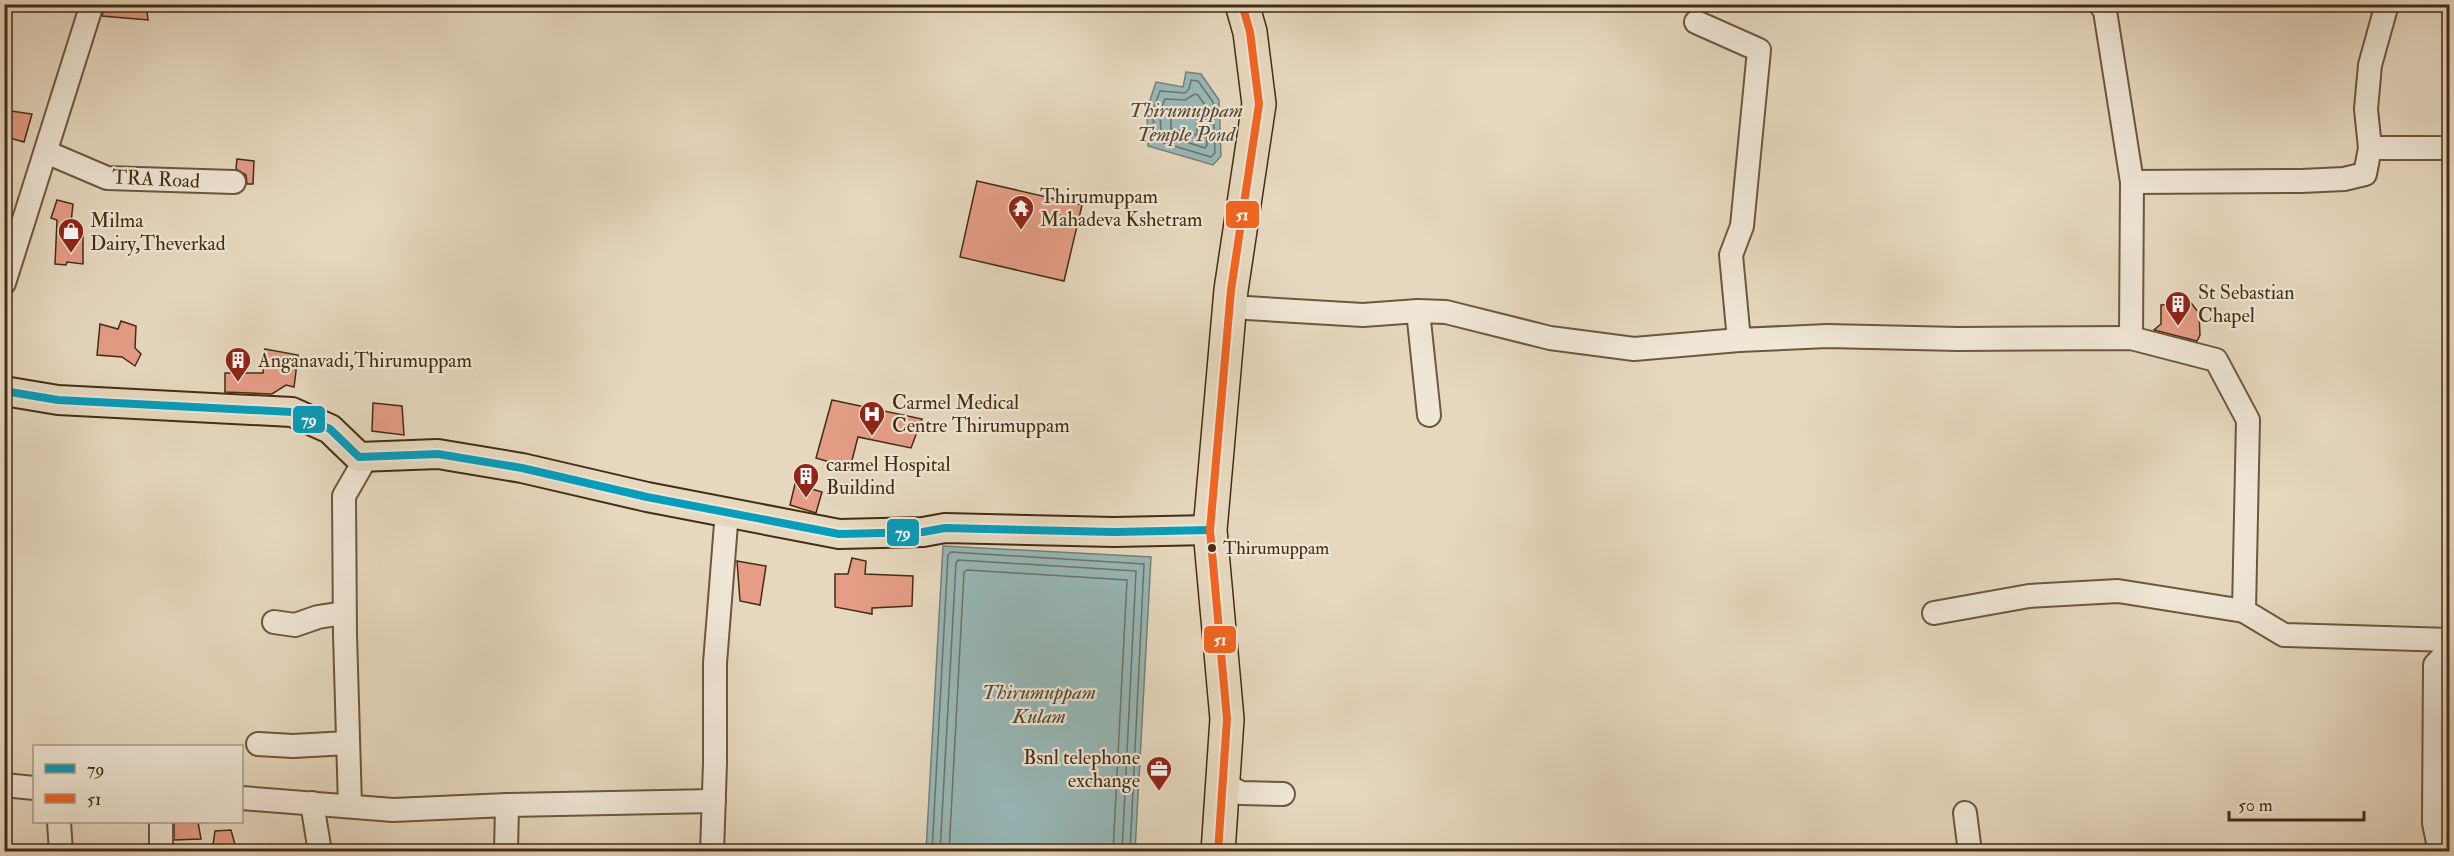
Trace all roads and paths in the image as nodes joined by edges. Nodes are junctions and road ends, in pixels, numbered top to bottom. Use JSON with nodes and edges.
{"nodes":[{"id":1,"x":92,"y":4,"type":"edge"},
{"id":2,"x":1242,"y":4,"type":"edge"},
{"id":3,"x":2100,"y":4,"type":"edge"},
{"id":4,"x":2387,"y":4,"type":"edge"},
{"id":5,"x":1696,"y":22,"type":"dead end"},
{"id":6,"x":2370,"y":148,"type":"junction"},
{"id":7,"x":2450,"y":148,"type":"edge"},
{"id":8,"x":46,"y":152,"type":"junction"},
{"id":9,"x":234,"y":182,"type":"dead end"},
{"id":10,"x":2132,"y":182,"type":"junction"},
{"id":11,"x":4,"y":283,"type":"edge"},
{"id":12,"x":1230,"y":307,"type":"junction"},
{"id":13,"x":1418,"y":311,"type":"junction"},
{"id":14,"x":2131,"y":338,"type":"junction"},
{"id":15,"x":1739,"y":340,"type":"junction"},
{"id":16,"x":4,"y":391,"type":"edge"},
{"id":17,"x":1429,"y":415,"type":"dead end"},
{"id":18,"x":367,"y":456,"type":"junction"},
{"id":19,"x":727,"y":511,"type":"junction"},
{"id":20,"x":1210,"y":530,"type":"junction"},
{"id":21,"x":2244,"y":611,"type":"junction"},
{"id":22,"x":344,"y":613,"type":"junction"},
{"id":23,"x":1934,"y":613,"type":"dead end"},
{"id":24,"x":274,"y":622,"type":"dead end"},
{"id":25,"x":2450,"y":640,"type":"edge"},
{"id":26,"x":2450,"y":649,"type":"edge"},
{"id":27,"x":348,"y":743,"type":"junction"},
{"id":28,"x":258,"y":744,"type":"dead end"},
{"id":29,"x":1222,"y":783,"type":"junction"},
{"id":30,"x":4,"y":785,"type":"edge"},
{"id":31,"x":33,"y":788,"type":"edge"},
{"id":32,"x":1283,"y":794,"type":"dead end"},
{"id":33,"x":243,"y":798,"type":"edge"},
{"id":34,"x":714,"y":801,"type":"junction"},
{"id":35,"x":2442,"y":801,"type":"edge"},
{"id":36,"x":312,"y":803,"type":"junction"},
{"id":37,"x":507,"y":805,"type":"junction"},
{"id":38,"x":350,"y":806,"type":"junction"},
{"id":39,"x":1965,"y":813,"type":"dead end"},
{"id":40,"x":59,"y":823,"type":"edge"},
{"id":41,"x":161,"y":823,"type":"edge"},
{"id":42,"x":61,"y":852,"type":"edge"},
{"id":43,"x":161,"y":852,"type":"edge"},
{"id":44,"x":320,"y":852,"type":"edge"},
{"id":45,"x":506,"y":852,"type":"edge"},
{"id":46,"x":712,"y":852,"type":"edge"},
{"id":47,"x":1218,"y":852,"type":"edge"},
{"id":48,"x":1970,"y":852,"type":"edge"},
{"id":49,"x":2440,"y":852,"type":"edge"}],
"edges":[{"from":1,"to":8,"type":"street"},
{"from":2,"to":12,"type":"highway"},
{"from":3,"to":10,"type":"street"},
{"from":4,"to":6,"type":"street"},
{"from":5,"to":15,"type":"street"},
{"from":6,"to":7,"type":"street"},
{"from":6,"to":10,"type":"street"},
{"from":8,"to":9,"type":"street","name":"TRA Road"},
{"from":8,"to":11,"type":"street"},
{"from":10,"to":14,"type":"street"},
{"from":12,"to":13,"type":"street"},
{"from":12,"to":20,"type":"highway"},
{"from":13,"to":15,"type":"street"},
{"from":13,"to":17,"type":"street"},
{"from":14,"to":15,"type":"street"},
{"from":14,"to":21,"type":"street"},
{"from":16,"to":18,"type":"main road"},
{"from":18,"to":19,"type":"main road"},
{"from":18,"to":22,"type":"street"},
{"from":19,"to":20,"type":"main road"},
{"from":19,"to":34,"type":"street"},
{"from":20,"to":29,"type":"highway"},
{"from":21,"to":23,"type":"street"},
{"from":21,"to":25,"type":"street"},
{"from":22,"to":24,"type":"street"},
{"from":22,"to":27,"type":"street"},
{"from":26,"to":35,"type":"street"},
{"from":27,"to":28,"type":"street"},
{"from":27,"to":38,"type":"street"},
{"from":29,"to":32,"type":"street"},
{"from":29,"to":47,"type":"highway"},
{"from":30,"to":31,"type":"street"},
{"from":33,"to":36,"type":"street"},
{"from":34,"to":37,"type":"street"},
{"from":34,"to":46,"type":"street"},
{"from":35,"to":49,"type":"street"},
{"from":36,"to":38,"type":"street"},
{"from":36,"to":44,"type":"street"},
{"from":37,"to":38,"type":"street"},
{"from":37,"to":45,"type":"street"},
{"from":39,"to":48,"type":"street"},
{"from":40,"to":42,"type":"street"},
{"from":41,"to":43,"type":"street"}]}
